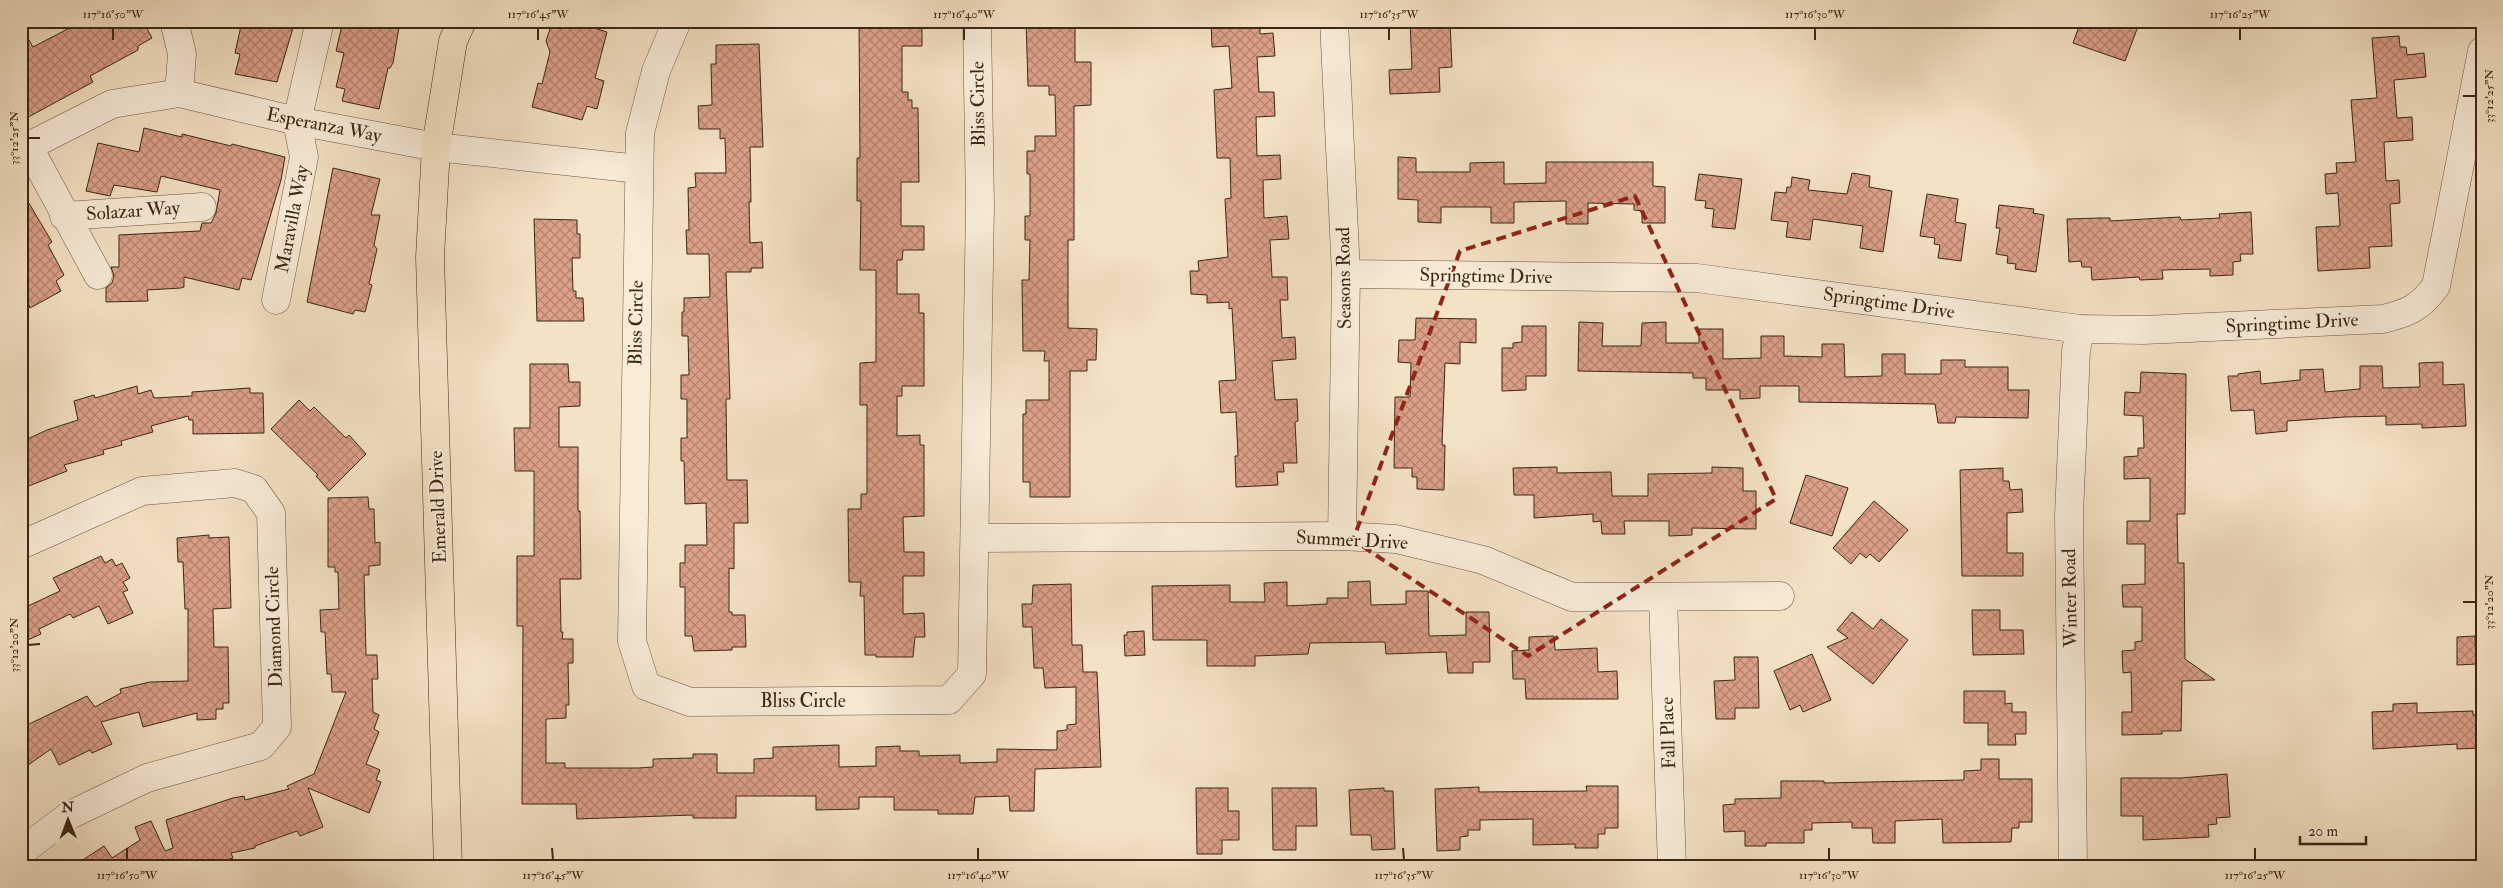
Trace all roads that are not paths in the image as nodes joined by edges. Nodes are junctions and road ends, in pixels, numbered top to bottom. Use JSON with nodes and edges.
{"nodes":[{"id":1,"x":174,"y":21,"type":"edge"},
{"id":2,"x":320,"y":21,"type":"edge"},
{"id":3,"x":462,"y":21,"type":"edge"},
{"id":4,"x":677,"y":21,"type":"edge"},
{"id":5,"x":977,"y":21,"type":"edge"},
{"id":6,"x":1334,"y":21,"type":"edge"},
{"id":7,"x":2482,"y":51,"type":"edge"},
{"id":8,"x":179,"y":93,"type":"junction"},
{"id":9,"x":297,"y":122,"type":"junction"},
{"id":10,"x":436,"y":147,"type":"junction"},
{"id":11,"x":25,"y":148,"type":"edge"},
{"id":12,"x":639,"y":169,"type":"junction"},
{"id":13,"x":202,"y":207,"type":"dead end"},
{"id":14,"x":64,"y":216,"type":"junction"},
{"id":15,"x":1346,"y":274,"type":"junction"},
{"id":16,"x":98,"y":275,"type":"dead end"},
{"id":17,"x":276,"y":300,"type":"dead end"},
{"id":18,"x":2080,"y":329,"type":"junction"},
{"id":19,"x":1342,"y":536,"type":"junction"},
{"id":20,"x":975,"y":538,"type":"junction"},
{"id":21,"x":21,"y":545,"type":"edge"},
{"id":22,"x":1780,"y":596,"type":"dead end"},
{"id":23,"x":1664,"y":598,"type":"junction"},
{"id":24,"x":21,"y":852,"type":"edge"},
{"id":25,"x":448,"y":867,"type":"edge"},
{"id":26,"x":1672,"y":867,"type":"edge"},
{"id":27,"x":2073,"y":867,"type":"edge"}],
"edges":[{"from":1,"to":8,"type":"street"},
{"from":2,"to":9,"type":"street","name":"Maravilla Way"},
{"from":3,"to":10,"type":"main road","name":"Emerald Drive"},
{"from":4,"to":12,"type":"street","name":"Bliss Circle"},
{"from":5,"to":20,"type":"street","name":"Bliss Circle"},
{"from":6,"to":15,"type":"street","name":"Seasons Road"},
{"from":7,"to":18,"type":"street","name":"Springtime Drive"},
{"from":8,"to":9,"type":"street","name":"Esperanza Way"},
{"from":8,"to":11,"type":"street","name":"Esperanza Way"},
{"from":9,"to":10,"type":"street","name":"Esperanza Way"},
{"from":9,"to":17,"type":"street","name":"Maravilla Way"},
{"from":10,"to":12,"type":"street","name":"Esperanza Way"},
{"from":10,"to":25,"type":"main road","name":"Emerald Drive"},
{"from":11,"to":14,"type":"street","name":"Solazar Way"},
{"from":12,"to":20,"type":"street","name":"Bliss Circle"},
{"from":13,"to":14,"type":"street","name":"Solazar Way"},
{"from":14,"to":16,"type":"street","name":"Solazar Way"},
{"from":15,"to":18,"type":"street","name":"Springtime Drive"},
{"from":15,"to":19,"type":"street","name":"Seasons Road"},
{"from":18,"to":27,"type":"street","name":"Winter Road"},
{"from":19,"to":20,"type":"street","name":"Summer Drive"},
{"from":19,"to":23,"type":"street","name":"Summer Drive"},
{"from":21,"to":24,"type":"street","name":"Diamond Circle"},
{"from":22,"to":23,"type":"street","name":"Summer Drive"},
{"from":23,"to":26,"type":"street","name":"Fall Place"}]}
